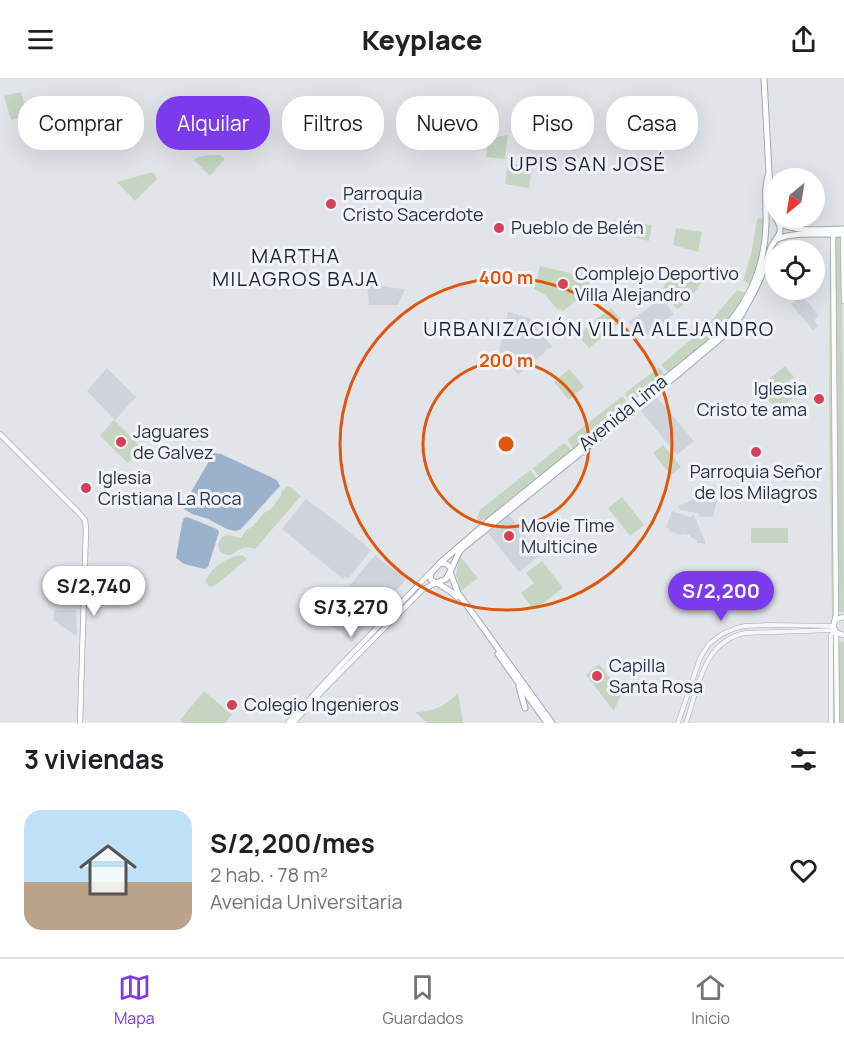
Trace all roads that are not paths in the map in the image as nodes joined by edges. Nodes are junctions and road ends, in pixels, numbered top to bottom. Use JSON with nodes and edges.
{"nodes":[{"id":1,"x":764,"y":78,"type":"edge"},
{"id":2,"x":769,"y":168,"type":"edge"},
{"id":3,"x":766,"y":228,"type":"edge"},
{"id":4,"x":779,"y":228,"type":"edge"},
{"id":5,"x":790,"y":228,"type":"edge"},
{"id":6,"x":833,"y":232,"type":"junction"},
{"id":7,"x":844,"y":232,"type":"edge"},
{"id":8,"x":766,"y":235,"type":"junction"},
{"id":9,"x":776,"y":240,"type":"junction"},
{"id":10,"x":765,"y":264,"type":"edge"},
{"id":11,"x":844,"y":301,"type":"edge"},
{"id":12,"x":0,"y":434,"type":"edge"},
{"id":13,"x":440,"y":564,"type":"junction"},
{"id":14,"x":433,"y":570,"type":"junction"},
{"id":15,"x":450,"y":571,"type":"junction"},
{"id":16,"x":436,"y":583,"type":"junction"},
{"id":17,"x":844,"y":617,"type":"edge"},
{"id":18,"x":835,"y":628,"type":"junction"},
{"id":19,"x":844,"y":635,"type":"edge"},
{"id":20,"x":518,"y":683,"type":"junction"},
{"id":21,"x":525,"y":708,"type":"dead end"},
{"id":22,"x":80,"y":723,"type":"edge"},
{"id":23,"x":288,"y":723,"type":"edge"},
{"id":24,"x":293,"y":723,"type":"edge"},
{"id":25,"x":547,"y":723,"type":"edge"},
{"id":26,"x":552,"y":723,"type":"edge"},
{"id":27,"x":678,"y":723,"type":"edge"},
{"id":28,"x":686,"y":723,"type":"edge"},
{"id":29,"x":831,"y":723,"type":"edge"},
{"id":30,"x":837,"y":723,"type":"edge"}],
"edges":[{"from":1,"to":2,"type":"main road"},
{"from":3,"to":8,"type":"main road"},
{"from":4,"to":9,"type":"main road"},
{"from":5,"to":6,"type":"main road"},
{"from":6,"to":7,"type":"main road"},
{"from":6,"to":9,"type":"main road"},
{"from":6,"to":18,"type":"main road"},
{"from":7,"to":11,"type":"main road"},
{"from":8,"to":9,"type":"main road"},
{"from":8,"to":13,"type":"main road","name":"Avenida Lima"},
{"from":10,"to":15,"type":"main road","name":"Avenida Lima"},
{"from":12,"to":22,"type":"main road"},
{"from":13,"to":14,"type":"main road"},
{"from":13,"to":15,"type":"main road"},
{"from":14,"to":16,"type":"main road"},
{"from":14,"to":23,"type":"main road"},
{"from":15,"to":16,"type":"main road"},
{"from":15,"to":26,"type":"main road"},
{"from":16,"to":20,"type":"main road"},
{"from":16,"to":24,"type":"main road"},
{"from":17,"to":18,"type":"main road"},
{"from":18,"to":19,"type":"main road"},
{"from":18,"to":27,"type":"street"},
{"from":18,"to":28,"type":"street"},
{"from":18,"to":29,"type":"street"},
{"from":18,"to":30,"type":"main road"},
{"from":20,"to":21,"type":"main road"},
{"from":20,"to":25,"type":"main road"}]}
